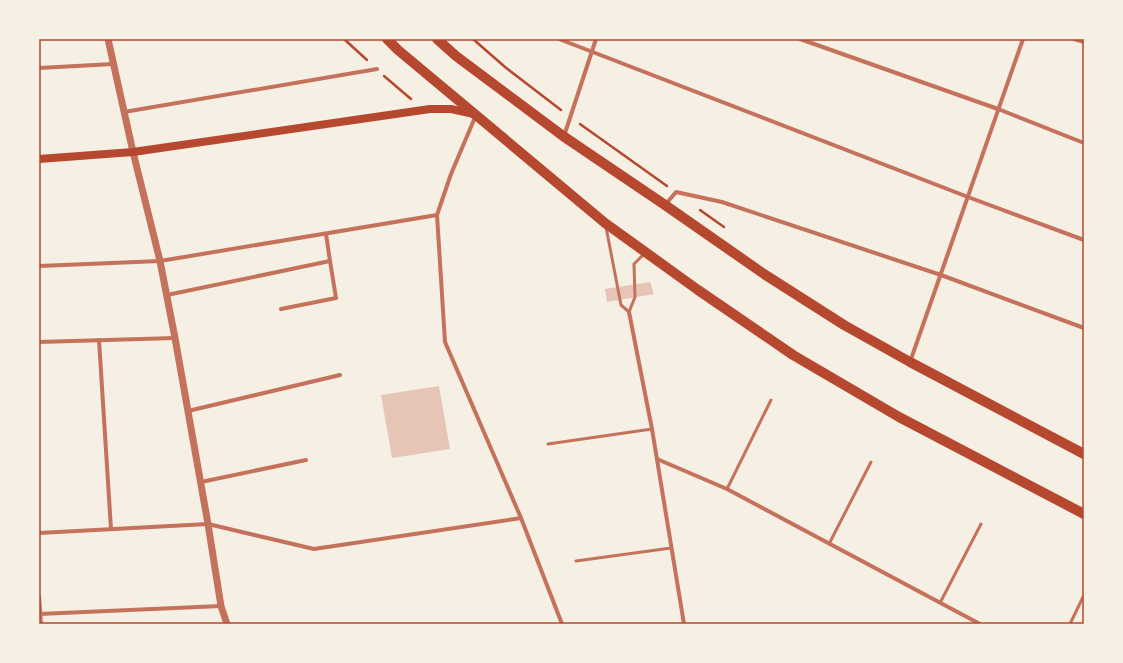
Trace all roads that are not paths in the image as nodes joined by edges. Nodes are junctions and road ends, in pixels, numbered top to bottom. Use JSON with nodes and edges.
{"nodes":[{"id":1,"x":108,"y":39,"type":"edge"},
{"id":2,"x":387,"y":39,"type":"edge"},
{"id":3,"x":437,"y":39,"type":"edge"},
{"id":4,"x":558,"y":39,"type":"edge"},
{"id":5,"x":596,"y":39,"type":"edge"},
{"id":6,"x":800,"y":39,"type":"edge"},
{"id":7,"x":1023,"y":39,"type":"edge"},
{"id":8,"x":1074,"y":39,"type":"edge"},
{"id":9,"x":1084,"y":42,"type":"edge"},
{"id":10,"x":592,"y":51,"type":"junction"},
{"id":11,"x":113,"y":64,"type":"junction"},
{"id":12,"x":39,"y":68,"type":"edge"},
{"id":13,"x":377,"y":69,"type":"dead end"},
{"id":14,"x":998,"y":109,"type":"junction"},
{"id":15,"x":124,"y":112,"type":"junction"},
{"id":16,"x":476,"y":115,"type":"junction"},
{"id":17,"x":563,"y":136,"type":"junction"},
{"id":18,"x":1084,"y":143,"type":"edge"},
{"id":19,"x":133,"y":152,"type":"junction"},
{"id":20,"x":39,"y":159,"type":"edge"},
{"id":21,"x":968,"y":197,"type":"junction"},
{"id":22,"x":665,"y":205,"type":"junction"},
{"id":23,"x":437,"y":215,"type":"junction"},
{"id":24,"x":605,"y":223,"type":"junction"},
{"id":25,"x":326,"y":234,"type":"junction"},
{"id":26,"x":1084,"y":240,"type":"edge"},
{"id":27,"x":645,"y":252,"type":"junction"},
{"id":28,"x":160,"y":261,"type":"junction"},
{"id":29,"x":330,"y":261,"type":"junction"},
{"id":30,"x":39,"y":266,"type":"edge"},
{"id":31,"x":941,"y":275,"type":"junction"},
{"id":32,"x":167,"y":295,"type":"junction"},
{"id":33,"x":281,"y":309,"type":"dead end"},
{"id":34,"x":629,"y":312,"type":"junction"},
{"id":35,"x":1084,"y":328,"type":"edge"},
{"id":36,"x":176,"y":338,"type":"junction"},
{"id":37,"x":99,"y":340,"type":"junction"},
{"id":38,"x":39,"y":342,"type":"edge"},
{"id":39,"x":910,"y":362,"type":"junction"},
{"id":40,"x":340,"y":375,"type":"dead end"},
{"id":41,"x":772,"y":400,"type":"dead end"},
{"id":42,"x":188,"y":411,"type":"junction"},
{"id":43,"x":652,"y":429,"type":"junction"},
{"id":44,"x":548,"y":444,"type":"dead end"},
{"id":45,"x":1084,"y":454,"type":"edge"},
{"id":46,"x":657,"y":459,"type":"junction"},
{"id":47,"x":306,"y":460,"type":"dead end"},
{"id":48,"x":871,"y":462,"type":"dead end"},
{"id":49,"x":201,"y":482,"type":"junction"},
{"id":50,"x":727,"y":489,"type":"junction"},
{"id":51,"x":1084,"y":514,"type":"edge"},
{"id":52,"x":521,"y":518,"type":"junction"},
{"id":53,"x":208,"y":524,"type":"junction"},
{"id":54,"x":981,"y":524,"type":"dead end"},
{"id":55,"x":111,"y":529,"type":"junction"},
{"id":56,"x":39,"y":533,"type":"edge"},
{"id":57,"x":829,"y":544,"type":"junction"},
{"id":58,"x":671,"y":548,"type":"junction"},
{"id":59,"x":576,"y":561,"type":"dead end"},
{"id":60,"x":1084,"y":595,"type":"edge"},
{"id":61,"x":39,"y":596,"type":"edge"},
{"id":62,"x":940,"y":602,"type":"junction"},
{"id":63,"x":222,"y":606,"type":"junction"},
{"id":64,"x":40,"y":614,"type":"edge"},
{"id":65,"x":41,"y":624,"type":"edge"},
{"id":66,"x":227,"y":624,"type":"edge"},
{"id":67,"x":562,"y":624,"type":"edge"},
{"id":68,"x":684,"y":624,"type":"edge"},
{"id":69,"x":980,"y":624,"type":"edge"},
{"id":70,"x":1070,"y":624,"type":"edge"}],
"edges":[{"from":1,"to":11,"type":"street"},
{"from":2,"to":16,"type":"main road"},
{"from":3,"to":17,"type":"main road"},
{"from":4,"to":10,"type":"street"},
{"from":5,"to":10,"type":"street"},
{"from":6,"to":14,"type":"street"},
{"from":7,"to":14,"type":"street"},
{"from":8,"to":9,"type":"street"},
{"from":10,"to":17,"type":"street"},
{"from":10,"to":21,"type":"street"},
{"from":11,"to":12,"type":"street"},
{"from":11,"to":15,"type":"street"},
{"from":13,"to":15,"type":"street"},
{"from":14,"to":18,"type":"street"},
{"from":14,"to":21,"type":"street"},
{"from":15,"to":19,"type":"street"},
{"from":16,"to":19,"type":"main road"},
{"from":16,"to":23,"type":"street"},
{"from":16,"to":24,"type":"main road"},
{"from":17,"to":22,"type":"main road"},
{"from":19,"to":20,"type":"main road"},
{"from":19,"to":28,"type":"street"},
{"from":21,"to":26,"type":"street"},
{"from":21,"to":31,"type":"street"},
{"from":22,"to":31,"type":"street"},
{"from":22,"to":39,"type":"main road"},
{"from":23,"to":25,"type":"street"},
{"from":23,"to":52,"type":"street"},
{"from":24,"to":27,"type":"main road"},
{"from":24,"to":34,"type":"lane"},
{"from":25,"to":28,"type":"street"},
{"from":25,"to":29,"type":"street"},
{"from":27,"to":34,"type":"lane"},
{"from":27,"to":51,"type":"main road"},
{"from":28,"to":30,"type":"street"},
{"from":28,"to":32,"type":"street"},
{"from":29,"to":32,"type":"street"},
{"from":29,"to":33,"type":"street"},
{"from":31,"to":35,"type":"street"},
{"from":31,"to":39,"type":"street"},
{"from":32,"to":36,"type":"street"},
{"from":34,"to":43,"type":"street"},
{"from":36,"to":37,"type":"street"},
{"from":36,"to":42,"type":"street"},
{"from":37,"to":38,"type":"street"},
{"from":37,"to":55,"type":"street"},
{"from":39,"to":45,"type":"main road"},
{"from":40,"to":42,"type":"street"},
{"from":41,"to":50,"type":"lane"},
{"from":42,"to":49,"type":"street"},
{"from":43,"to":44,"type":"lane"},
{"from":43,"to":46,"type":"street"},
{"from":46,"to":50,"type":"street"},
{"from":46,"to":58,"type":"street"},
{"from":47,"to":49,"type":"street"},
{"from":48,"to":57,"type":"lane"},
{"from":49,"to":53,"type":"street"},
{"from":50,"to":57,"type":"street"},
{"from":52,"to":53,"type":"street"},
{"from":52,"to":67,"type":"street"},
{"from":53,"to":55,"type":"street"},
{"from":53,"to":63,"type":"street"},
{"from":54,"to":62,"type":"lane"},
{"from":55,"to":56,"type":"street"},
{"from":57,"to":62,"type":"street"},
{"from":58,"to":59,"type":"lane"},
{"from":58,"to":68,"type":"street"},
{"from":60,"to":70,"type":"lane"},
{"from":61,"to":64,"type":"street"},
{"from":62,"to":69,"type":"street"},
{"from":63,"to":64,"type":"street"},
{"from":63,"to":66,"type":"street"},
{"from":64,"to":65,"type":"street"}]}
